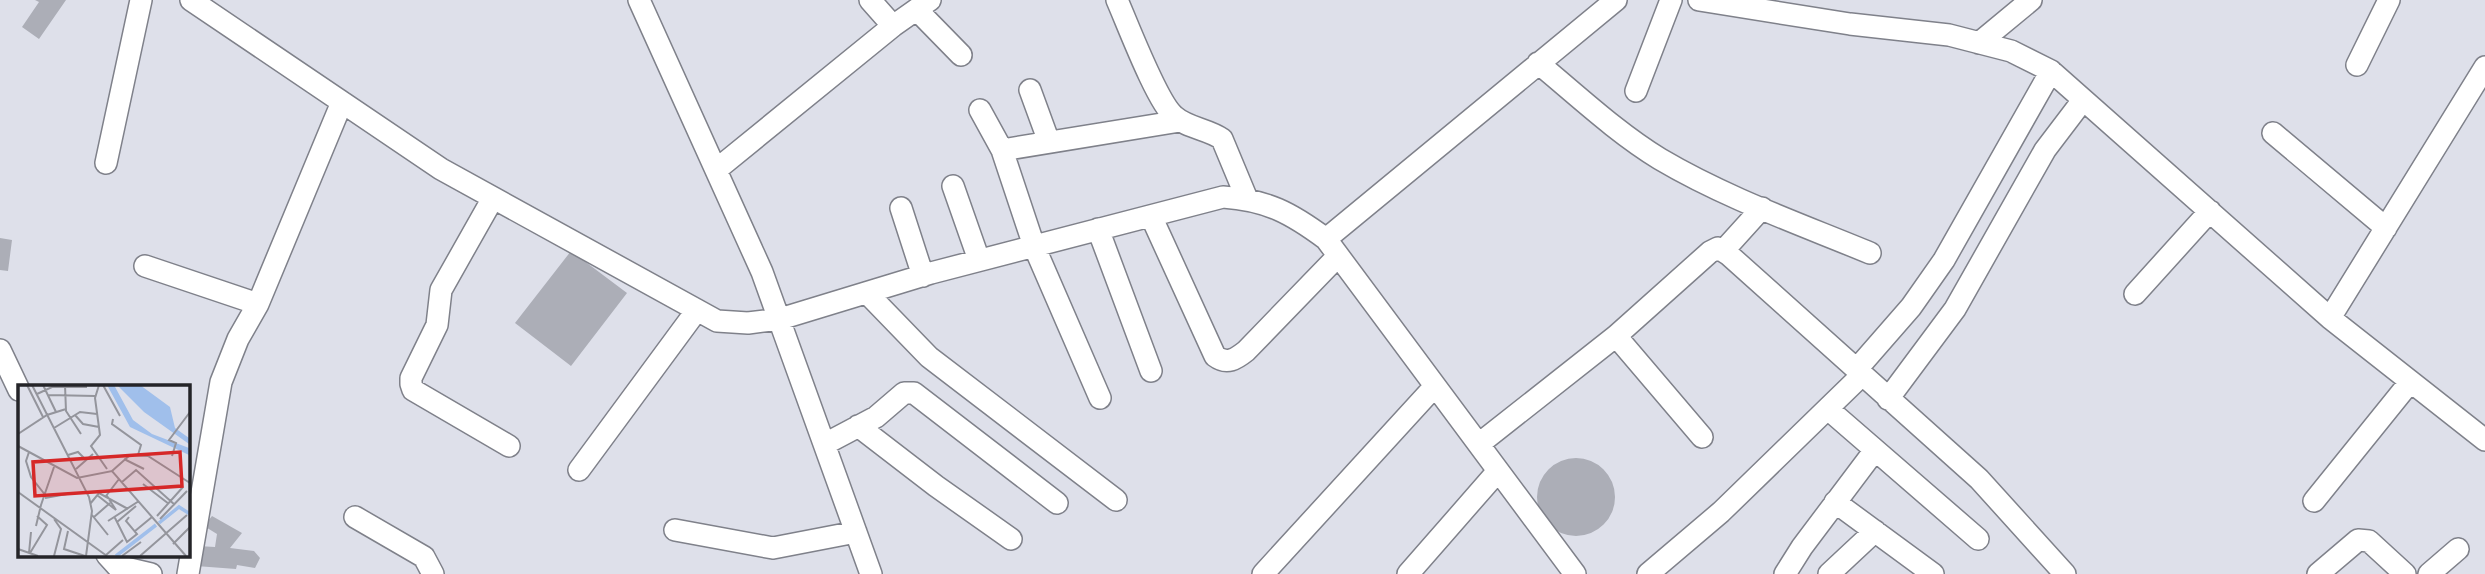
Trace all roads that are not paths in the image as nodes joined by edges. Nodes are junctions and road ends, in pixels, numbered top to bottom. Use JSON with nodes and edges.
{"nodes":[{"id":1,"x":141,"y":0,"type":"edge"},
{"id":2,"x":191,"y":0,"type":"edge"},
{"id":3,"x":639,"y":0,"type":"edge"},
{"id":4,"x":870,"y":0,"type":"edge"},
{"id":5,"x":1117,"y":0,"type":"edge"},
{"id":6,"x":1616,"y":0,"type":"edge"},
{"id":7,"x":1671,"y":0,"type":"edge"},
{"id":8,"x":1699,"y":0,"type":"edge"},
{"id":9,"x":2031,"y":0,"type":"edge"},
{"id":10,"x":2389,"y":0,"type":"edge"},
{"id":11,"x":926,"y":3,"type":"edge"},
{"id":12,"x":1779,"y":6,"type":"edge"},
{"id":13,"x":893,"y":26,"type":"junction"},
{"id":14,"x":1979,"y":43,"type":"junction"},
{"id":15,"x":961,"y":55,"type":"dead end"},
{"id":16,"x":1538,"y":63,"type":"junction"},
{"id":17,"x":2357,"y":65,"type":"dead end"},
{"id":18,"x":2485,"y":67,"type":"edge"},
{"id":19,"x":2051,"y":71,"type":"junction"},
{"id":20,"x":1030,"y":90,"type":"dead end"},
{"id":21,"x":1636,"y":91,"type":"dead end"},
{"id":22,"x":2083,"y":100,"type":"junction"},
{"id":23,"x":342,"y":102,"type":"junction"},
{"id":24,"x":980,"y":110,"type":"dead end"},
{"id":25,"x":1180,"y":121,"type":"junction"},
{"id":26,"x":2273,"y":133,"type":"dead end"},
{"id":27,"x":1049,"y":142,"type":"junction"},
{"id":28,"x":1002,"y":150,"type":"junction"},
{"id":29,"x":106,"y":163,"type":"dead end"},
{"id":30,"x":716,"y":170,"type":"junction"},
{"id":31,"x":953,"y":186,"type":"dead end"},
{"id":32,"x":493,"y":198,"type":"junction"},
{"id":33,"x":1247,"y":199,"type":"junction"},
{"id":34,"x":901,"y":208,"type":"dead end"},
{"id":35,"x":1762,"y":208,"type":"junction"},
{"id":36,"x":2210,"y":211,"type":"junction"},
{"id":37,"x":1151,"y":216,"type":"junction"},
{"id":38,"x":2386,"y":228,"type":"junction"},
{"id":39,"x":1098,"y":229,"type":"junction"},
{"id":40,"x":1034,"y":246,"type":"junction"},
{"id":41,"x":1332,"y":247,"type":"junction"},
{"id":42,"x":1724,"y":250,"type":"junction"},
{"id":43,"x":1870,"y":253,"type":"dead end"},
{"id":44,"x":979,"y":260,"type":"junction"},
{"id":45,"x":145,"y":267,"type":"dead end"},
{"id":46,"x":923,"y":275,"type":"junction"},
{"id":47,"x":867,"y":293,"type":"junction"},
{"id":48,"x":2135,"y":294,"type":"dead end"},
{"id":49,"x":258,"y":304,"type":"junction"},
{"id":50,"x":697,"y":310,"type":"junction"},
{"id":51,"x":2330,"y":318,"type":"junction"},
{"id":52,"x":780,"y":319,"type":"junction"},
{"id":53,"x":1616,"y":336,"type":"junction"},
{"id":54,"x":0,"y":350,"type":"edge"},
{"id":55,"x":1151,"y":371,"type":"dead end"},
{"id":56,"x":1859,"y":373,"type":"junction"},
{"id":57,"x":2410,"y":382,"type":"junction"},
{"id":58,"x":1435,"y":386,"type":"junction"},
{"id":59,"x":18,"y":388,"type":"edge"},
{"id":60,"x":1100,"y":398,"type":"dead end"},
{"id":61,"x":1888,"y":399,"type":"junction"},
{"id":62,"x":1828,"y":409,"type":"junction"},
{"id":63,"x":858,"y":426,"type":"junction"},
{"id":64,"x":1702,"y":438,"type":"dead end"},
{"id":65,"x":2485,"y":440,"type":"edge"},
{"id":66,"x":825,"y":444,"type":"junction"},
{"id":67,"x":1479,"y":444,"type":"junction"},
{"id":68,"x":509,"y":446,"type":"dead end"},
{"id":69,"x":1875,"y":450,"type":"junction"},
{"id":70,"x":579,"y":470,"type":"dead end"},
{"id":71,"x":1498,"y":471,"type":"junction"},
{"id":72,"x":1116,"y":500,"type":"dead end"},
{"id":73,"x":2314,"y":501,"type":"dead end"},
{"id":74,"x":1835,"y":502,"type":"junction"},
{"id":75,"x":1057,"y":503,"type":"dead end"},
{"id":76,"x":355,"y":517,"type":"dead end"},
{"id":77,"x":675,"y":530,"type":"dead end"},
{"id":78,"x":1875,"y":531,"type":"junction"},
{"id":79,"x":856,"y":533,"type":"junction"},
{"id":80,"x":1978,"y":539,"type":"dead end"},
{"id":81,"x":1011,"y":540,"type":"dead end"},
{"id":82,"x":2458,"y":549,"type":"dead end"},
{"id":83,"x":108,"y":556,"type":"edge"},
{"id":84,"x":151,"y":574,"type":"edge"},
{"id":85,"x":188,"y":574,"type":"edge"},
{"id":86,"x":433,"y":574,"type":"edge"},
{"id":87,"x":871,"y":574,"type":"edge"},
{"id":88,"x":1263,"y":574,"type":"edge"},
{"id":89,"x":1408,"y":574,"type":"edge"},
{"id":90,"x":1575,"y":574,"type":"edge"},
{"id":91,"x":1648,"y":574,"type":"edge"},
{"id":92,"x":1785,"y":574,"type":"edge"},
{"id":93,"x":1829,"y":574,"type":"edge"},
{"id":94,"x":1933,"y":574,"type":"edge"},
{"id":95,"x":2065,"y":574,"type":"edge"},
{"id":96,"x":2318,"y":574,"type":"edge"},
{"id":97,"x":2405,"y":574,"type":"edge"},
{"id":98,"x":2429,"y":574,"type":"edge"}],
"edges":[{"from":1,"to":29,"type":"street"},
{"from":2,"to":23,"type":"street"},
{"from":3,"to":30,"type":"street"},
{"from":4,"to":13,"type":"street"},
{"from":5,"to":25,"type":"street"},
{"from":6,"to":16,"type":"street"},
{"from":7,"to":21,"type":"street"},
{"from":8,"to":12,"type":"street"},
{"from":9,"to":14,"type":"street"},
{"from":10,"to":17,"type":"street"},
{"from":11,"to":13,"type":"street"},
{"from":11,"to":15,"type":"street"},
{"from":12,"to":14,"type":"street"},
{"from":13,"to":30,"type":"street"},
{"from":14,"to":19,"type":"street"},
{"from":16,"to":35,"type":"street"},
{"from":16,"to":41,"type":"street"},
{"from":18,"to":38,"type":"street"},
{"from":19,"to":22,"type":"street"},
{"from":19,"to":56,"type":"street"},
{"from":20,"to":27,"type":"street"},
{"from":22,"to":36,"type":"street"},
{"from":22,"to":61,"type":"street"},
{"from":23,"to":32,"type":"street"},
{"from":23,"to":49,"type":"street"},
{"from":24,"to":28,"type":"street"},
{"from":25,"to":27,"type":"street"},
{"from":25,"to":33,"type":"street"},
{"from":26,"to":38,"type":"street"},
{"from":27,"to":28,"type":"street"},
{"from":28,"to":40,"type":"street"},
{"from":30,"to":52,"type":"street"},
{"from":31,"to":44,"type":"street"},
{"from":32,"to":50,"type":"street"},
{"from":32,"to":68,"type":"street"},
{"from":33,"to":37,"type":"street"},
{"from":33,"to":41,"type":"street"},
{"from":34,"to":46,"type":"street"},
{"from":35,"to":42,"type":"street"},
{"from":35,"to":43,"type":"street"},
{"from":36,"to":48,"type":"street"},
{"from":36,"to":51,"type":"street"},
{"from":37,"to":39,"type":"street"},
{"from":37,"to":41,"type":"street"},
{"from":38,"to":51,"type":"street"},
{"from":39,"to":40,"type":"street"},
{"from":39,"to":55,"type":"street"},
{"from":40,"to":44,"type":"street"},
{"from":40,"to":60,"type":"street"},
{"from":41,"to":58,"type":"street"},
{"from":42,"to":53,"type":"street"},
{"from":42,"to":56,"type":"street"},
{"from":44,"to":46,"type":"street"},
{"from":45,"to":49,"type":"street"},
{"from":46,"to":47,"type":"street"},
{"from":47,"to":52,"type":"street"},
{"from":47,"to":72,"type":"street"},
{"from":49,"to":85,"type":"street"},
{"from":50,"to":52,"type":"street"},
{"from":50,"to":70,"type":"street"},
{"from":51,"to":57,"type":"street"},
{"from":52,"to":66,"type":"street"},
{"from":53,"to":64,"type":"street"},
{"from":53,"to":67,"type":"street"},
{"from":54,"to":59,"type":"street"},
{"from":56,"to":61,"type":"street"},
{"from":56,"to":62,"type":"street"},
{"from":57,"to":65,"type":"street"},
{"from":57,"to":73,"type":"street"},
{"from":58,"to":67,"type":"street"},
{"from":58,"to":88,"type":"street"},
{"from":61,"to":95,"type":"street"},
{"from":62,"to":69,"type":"street"},
{"from":62,"to":91,"type":"street"},
{"from":63,"to":66,"type":"street"},
{"from":63,"to":75,"type":"street"},
{"from":63,"to":81,"type":"street"},
{"from":66,"to":79,"type":"street"},
{"from":67,"to":71,"type":"street"},
{"from":69,"to":74,"type":"street"},
{"from":69,"to":80,"type":"street"},
{"from":71,"to":89,"type":"street"},
{"from":71,"to":90,"type":"street"},
{"from":74,"to":78,"type":"street"},
{"from":74,"to":92,"type":"street"},
{"from":76,"to":86,"type":"street"},
{"from":77,"to":79,"type":"street"},
{"from":78,"to":93,"type":"street"},
{"from":78,"to":94,"type":"street"},
{"from":79,"to":87,"type":"street"},
{"from":82,"to":98,"type":"street"},
{"from":83,"to":84,"type":"street"},
{"from":96,"to":97,"type":"street"}]}
